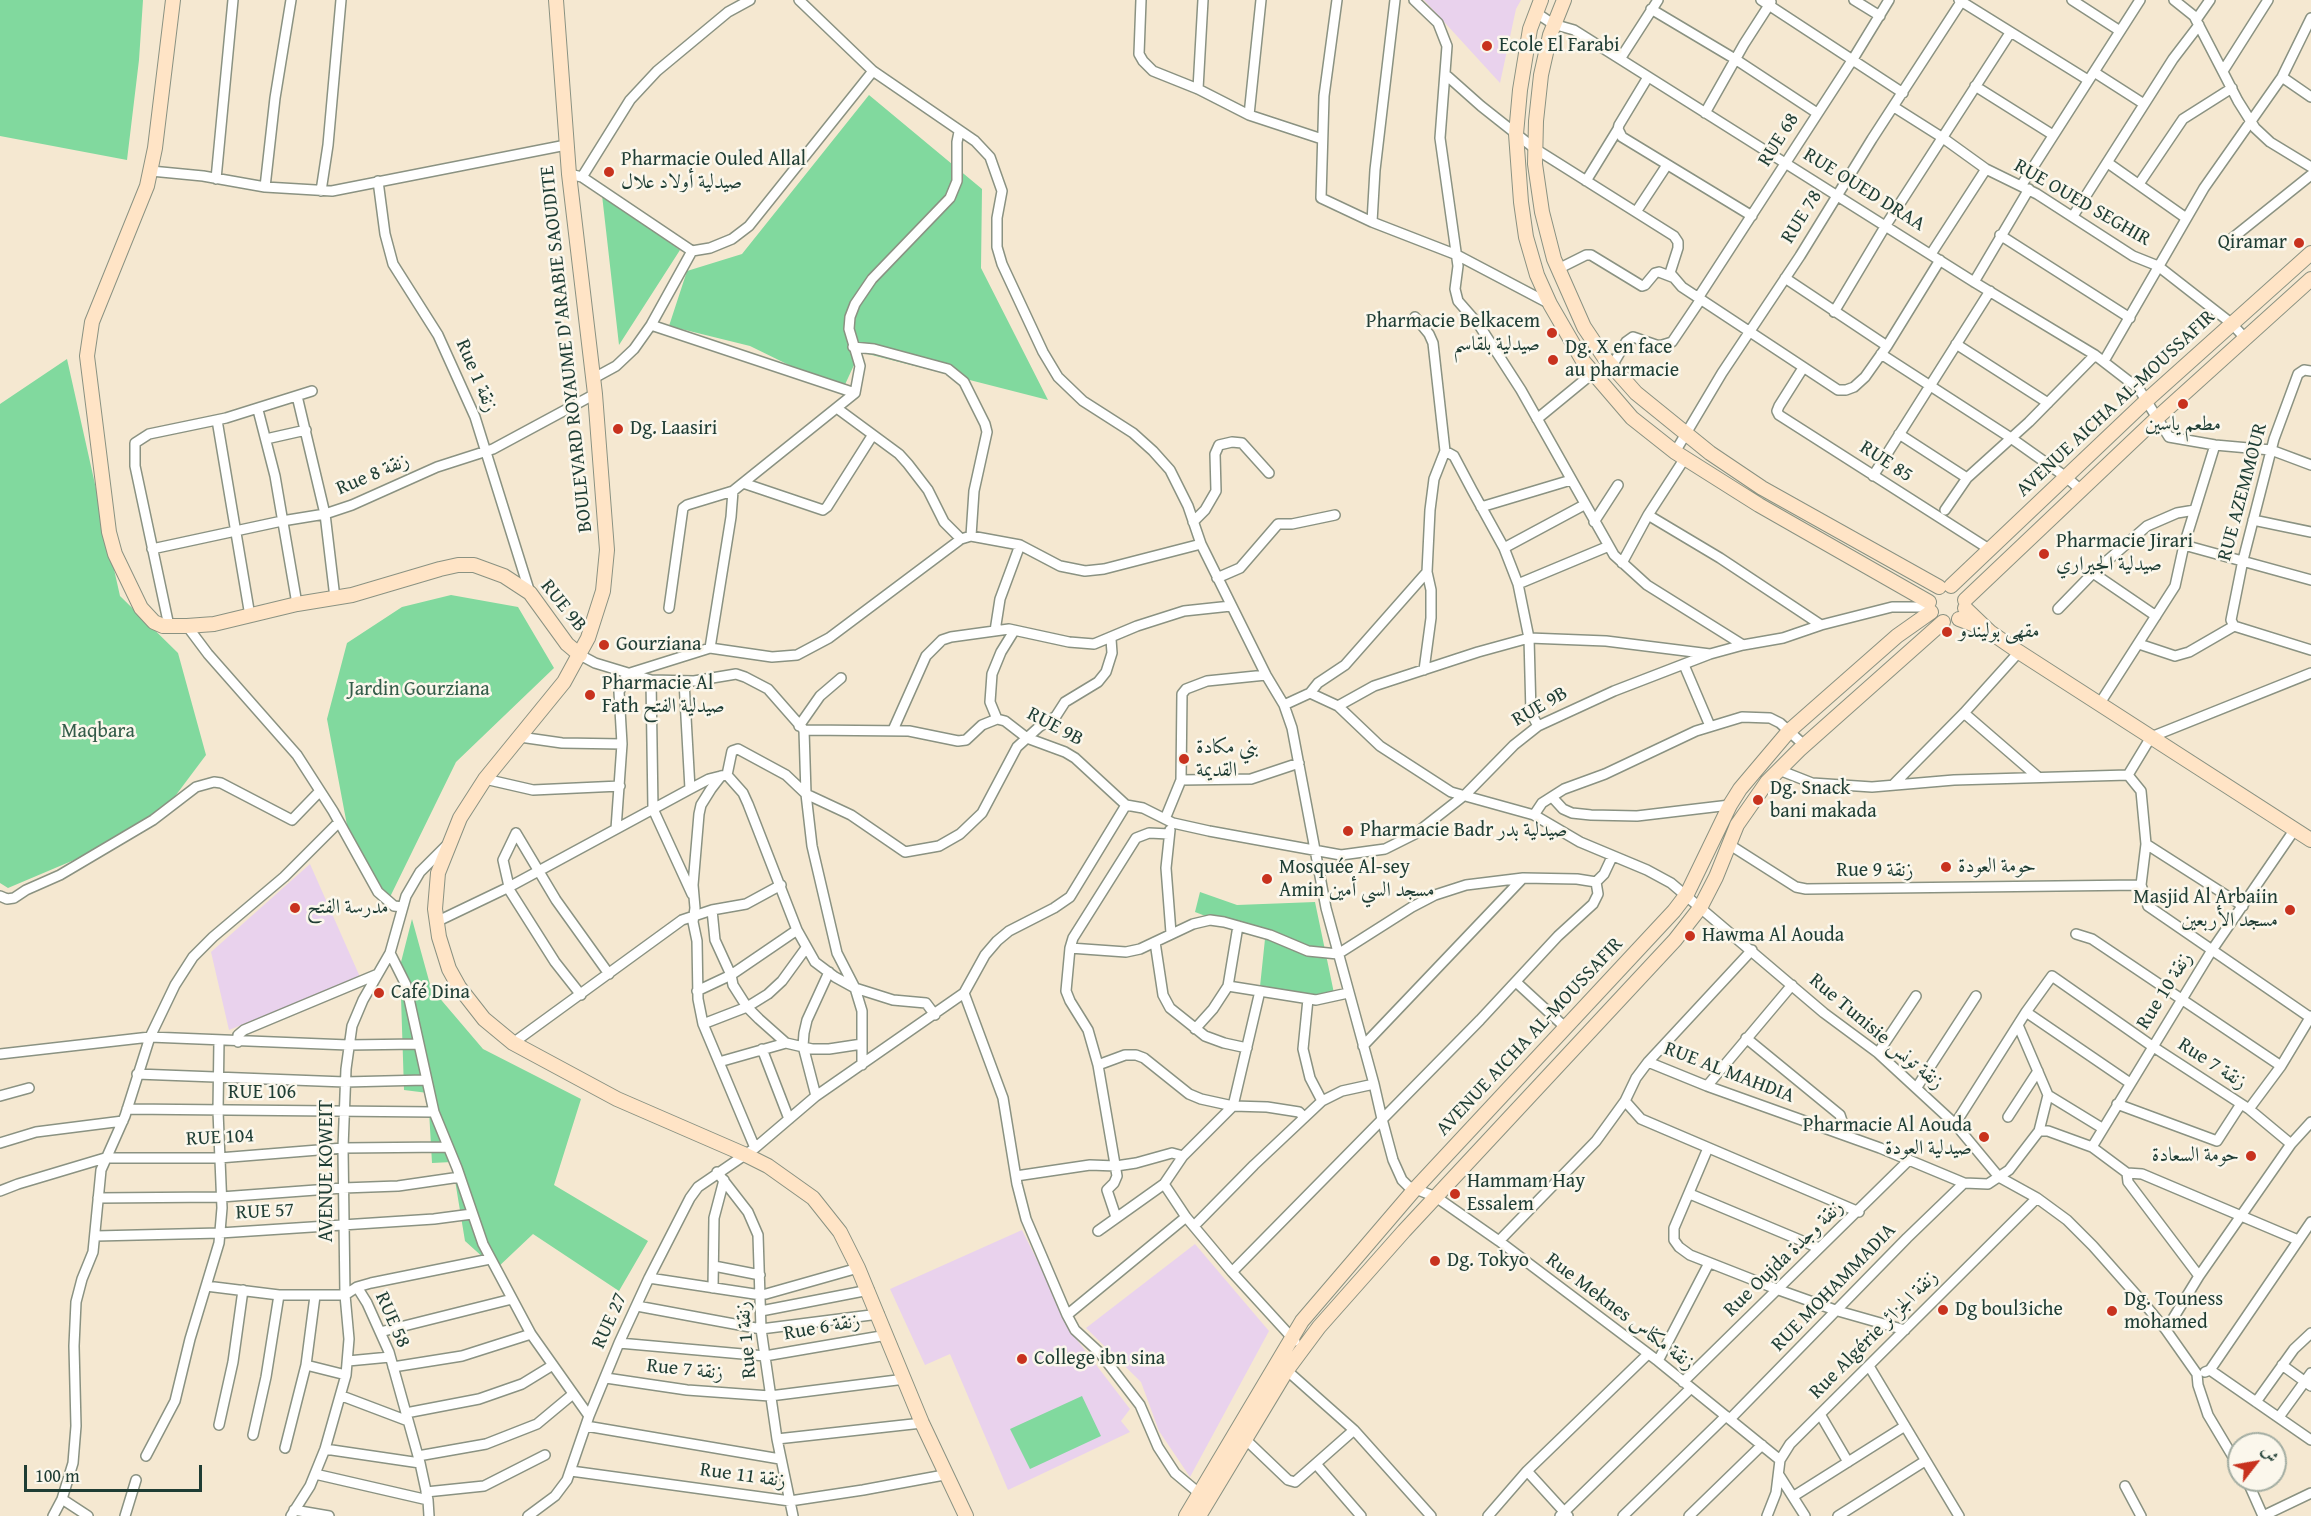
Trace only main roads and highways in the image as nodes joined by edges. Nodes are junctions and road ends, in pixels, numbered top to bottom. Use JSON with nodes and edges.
{"nodes":[{"id":1,"x":172,"y":0,"type":"edge"},
{"id":2,"x":556,"y":0,"type":"edge"},
{"id":3,"x":1563,"y":0,"type":"edge"},
{"id":4,"x":1538,"y":6,"type":"edge"},
{"id":5,"x":2311,"y":253,"type":"edge"},
{"id":6,"x":2311,"y":279,"type":"edge"},
{"id":7,"x":1945,"y":587,"type":"junction"},
{"id":8,"x":1930,"y":607,"type":"junction"},
{"id":9,"x":1963,"y":609,"type":"junction"},
{"id":10,"x":1943,"y":622,"type":"junction"},
{"id":11,"x":580,"y":655,"type":"junction"},
{"id":12,"x":2311,"y":840,"type":"edge"},
{"id":13,"x":1281,"y":1366,"type":"junction"},
{"id":14,"x":1240,"y":1436,"type":"junction"},
{"id":15,"x":966,"y":1516,"type":"edge"},
{"id":16,"x":1186,"y":1516,"type":"edge"},
{"id":17,"x":1199,"y":1516,"type":"edge"}],
"edges":[{"from":1,"to":11,"type":"main road","name":"RUE 9B"},
{"from":2,"to":11,"type":"main road","name":"BOULEVARD ROYAUME D'ARABIE SAOUDITE"},
{"from":3,"to":7,"type":"main road"},
{"from":4,"to":8,"type":"main road"},
{"from":5,"to":7,"type":"main road","name":"AVENUE AICHA AL-MOUSSAFIR"},
{"from":6,"to":9,"type":"main road","name":"AVENUE AICHA AL-MOUSSAFIR"},
{"from":7,"to":8,"type":"main road"},
{"from":7,"to":9,"type":"main road"},
{"from":8,"to":10,"type":"main road"},
{"from":8,"to":13,"type":"main road","name":"AVENUE AICHA AL-MOUSSAFIR"},
{"from":9,"to":10,"type":"main road"},
{"from":9,"to":12,"type":"main road"},
{"from":10,"to":13,"type":"main road","name":"AVENUE AICHA AL-MOUSSAFIR"},
{"from":11,"to":15,"type":"main road","name":"BOULEVARD ROYAUME D'ARABIE SAOUDITE"},
{"from":13,"to":14,"type":"main road","name":"AVENUE AICHA AL-MOUSSAFIR"},
{"from":14,"to":16,"type":"main road","name":"AVENUE AICHA AL-MOUSSAFIR"},
{"from":14,"to":17,"type":"main road","name":"AVENUE AICHA AL-MOUSSAFIR"}]}
